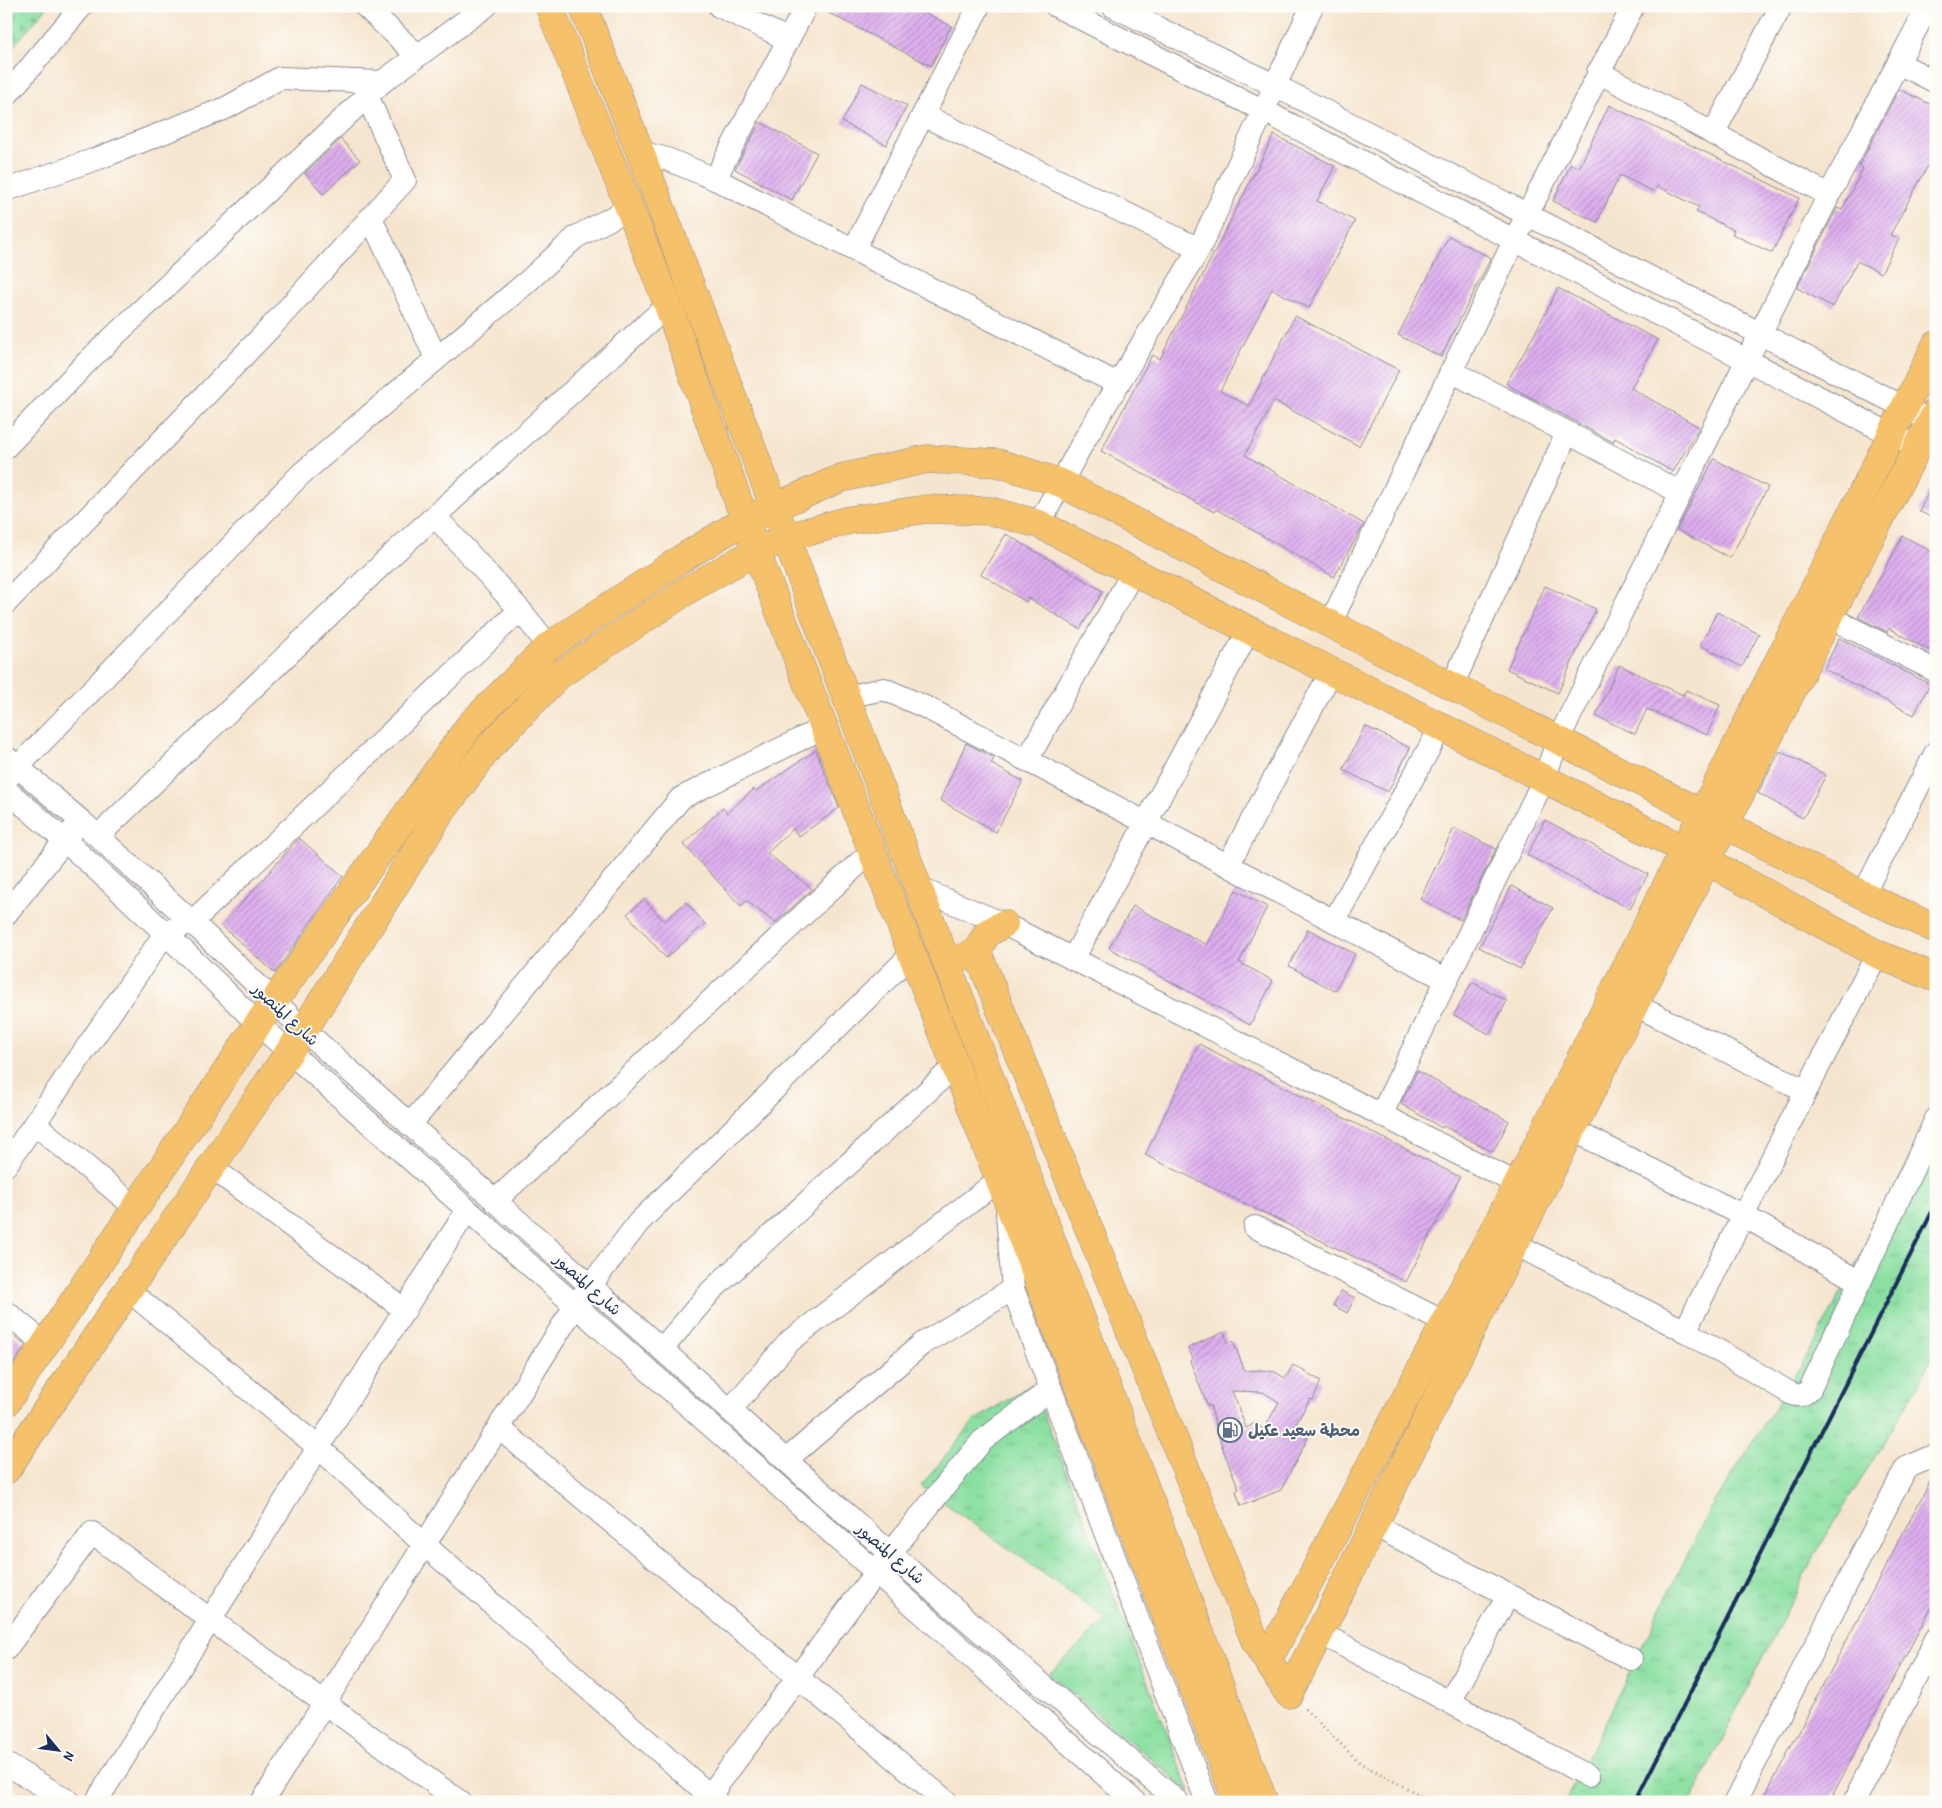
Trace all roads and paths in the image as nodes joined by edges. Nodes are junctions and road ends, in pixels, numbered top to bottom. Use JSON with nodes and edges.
{"nodes":[{"id":1,"x":82,"y":6,"type":"edge"},
{"id":2,"x":365,"y":6,"type":"edge"},
{"id":3,"x":486,"y":6,"type":"edge"},
{"id":4,"x":549,"y":6,"type":"edge"},
{"id":5,"x":583,"y":6,"type":"edge"},
{"id":6,"x":719,"y":6,"type":"edge"},
{"id":7,"x":806,"y":6,"type":"edge"},
{"id":8,"x":979,"y":6,"type":"edge"},
{"id":9,"x":1056,"y":6,"type":"edge"},
{"id":10,"x":1312,"y":6,"type":"edge"},
{"id":11,"x":1633,"y":6,"type":"edge"},
{"id":12,"x":1781,"y":6,"type":"edge"},
{"id":13,"x":1928,"y":6,"type":"edge"},
{"id":14,"x":1127,"y":9,"type":"edge"},
{"id":15,"x":787,"y":40,"type":"junction"},
{"id":16,"x":417,"y":55,"type":"junction"},
{"id":17,"x":1898,"y":62,"type":"junction"},
{"id":18,"x":1598,"y":72,"type":"junction"},
{"id":19,"x":1936,"y":82,"type":"edge"},
{"id":20,"x":1274,"y":85,"type":"junction"},
{"id":21,"x":375,"y":89,"type":"junction"},
{"id":22,"x":6,"y":96,"type":"edge"},
{"id":23,"x":1264,"y":111,"type":"junction"},
{"id":24,"x":923,"y":115,"type":"junction"},
{"id":25,"x":1713,"y":134,"type":"junction"},
{"id":26,"x":640,"y":152,"type":"junction"},
{"id":27,"x":716,"y":179,"type":"junction"},
{"id":28,"x":6,"y":190,"type":"edge"},
{"id":29,"x":1829,"y":196,"type":"junction"},
{"id":30,"x":630,"y":208,"type":"junction"},
{"id":31,"x":1527,"y":216,"type":"junction"},
{"id":32,"x":371,"y":218,"type":"junction"},
{"id":33,"x":1514,"y":241,"type":"junction"},
{"id":34,"x":854,"y":249,"type":"junction"},
{"id":35,"x":1199,"y":249,"type":"junction"},
{"id":36,"x":668,"y":305,"type":"junction"},
{"id":37,"x":1760,"y":335,"type":"junction"},
{"id":38,"x":1936,"y":345,"type":"edge"},
{"id":39,"x":436,"y":358,"type":"junction"},
{"id":40,"x":1746,"y":361,"type":"junction"},
{"id":41,"x":1451,"y":371,"type":"junction"},
{"id":42,"x":1118,"y":384,"type":"junction"},
{"id":43,"x":1904,"y":408,"type":"junction"},
{"id":44,"x":1931,"y":430,"type":"edge"},
{"id":45,"x":1566,"y":432,"type":"junction"},
{"id":46,"x":1890,"y":434,"type":"junction"},
{"id":47,"x":6,"y":446,"type":"edge"},
{"id":48,"x":1062,"y":483,"type":"junction"},
{"id":49,"x":1681,"y":493,"type":"junction"},
{"id":50,"x":775,"y":506,"type":"junction"},
{"id":51,"x":435,"y":516,"type":"junction"},
{"id":52,"x":745,"y":520,"type":"junction"},
{"id":53,"x":1039,"y":524,"type":"junction"},
{"id":54,"x":785,"y":538,"type":"junction"},
{"id":55,"x":756,"y":550,"type":"junction"},
{"id":56,"x":1133,"y":572,"type":"junction"},
{"id":57,"x":6,"y":603,"type":"edge"},
{"id":58,"x":520,"y":610,"type":"junction"},
{"id":59,"x":1829,"y":617,"type":"junction"},
{"id":60,"x":1330,"y":624,"type":"junction"},
{"id":61,"x":1248,"y":630,"type":"junction"},
{"id":62,"x":549,"y":646,"type":"junction"},
{"id":63,"x":1936,"y":671,"type":"edge"},
{"id":64,"x":1331,"y":672,"type":"junction"},
{"id":65,"x":1452,"y":686,"type":"junction"},
{"id":66,"x":846,"y":697,"type":"junction"},
{"id":67,"x":825,"y":727,"type":"junction"},
{"id":68,"x":1441,"y":727,"type":"junction"},
{"id":69,"x":1558,"y":740,"type":"junction"},
{"id":70,"x":1936,"y":752,"type":"edge"},
{"id":71,"x":1027,"y":760,"type":"junction"},
{"id":72,"x":10,"y":767,"type":"edge"},
{"id":73,"x":1544,"y":779,"type":"junction"},
{"id":74,"x":6,"y":790,"type":"edge"},
{"id":75,"x":1714,"y":819,"type":"junction"},
{"id":76,"x":80,"y":821,"type":"junction"},
{"id":77,"x":1146,"y":823,"type":"junction"},
{"id":78,"x":98,"y":836,"type":"junction"},
{"id":79,"x":66,"y":840,"type":"junction"},
{"id":80,"x":873,"y":850,"type":"junction"},
{"id":81,"x":1696,"y":856,"type":"junction"},
{"id":82,"x":1228,"y":865,"type":"junction"},
{"id":83,"x":918,"y":888,"type":"junction"},
{"id":84,"x":1863,"y":895,"type":"junction"},
{"id":85,"x":6,"y":914,"type":"edge"},
{"id":86,"x":1334,"y":921,"type":"junction"},
{"id":87,"x":192,"y":922,"type":"junction"},
{"id":88,"x":1004,"y":924,"type":"junction"},
{"id":89,"x":1936,"y":929,"type":"edge"},
{"id":90,"x":166,"y":932,"type":"junction"},
{"id":91,"x":977,"y":951,"type":"junction"},
{"id":92,"x":912,"y":953,"type":"junction"},
{"id":93,"x":1876,"y":954,"type":"junction"},
{"id":94,"x":1073,"y":959,"type":"junction"},
{"id":95,"x":947,"y":965,"type":"junction"},
{"id":96,"x":1936,"y":978,"type":"edge"},
{"id":97,"x":1447,"y":980,"type":"junction"},
{"id":98,"x":1635,"y":1005,"type":"junction"},
{"id":99,"x":266,"y":1014,"type":"junction"},
{"id":100,"x":296,"y":1041,"type":"junction"},
{"id":101,"x":956,"y":1065,"type":"junction"},
{"id":102,"x":1806,"y":1091,"type":"junction"},
{"id":103,"x":1381,"y":1115,"type":"junction"},
{"id":104,"x":1936,"y":1119,"type":"edge"},
{"id":105,"x":34,"y":1124,"type":"junction"},
{"id":106,"x":410,"y":1125,"type":"junction"},
{"id":107,"x":1572,"y":1130,"type":"junction"},
{"id":108,"x":6,"y":1165,"type":"edge"},
{"id":109,"x":211,"y":1167,"type":"junction"},
{"id":110,"x":1518,"y":1184,"type":"junction"},
{"id":111,"x":1002,"y":1186,"type":"junction"},
{"id":112,"x":495,"y":1201,"type":"junction"},
{"id":113,"x":136,"y":1208,"type":"junction"},
{"id":114,"x":467,"y":1210,"type":"junction"},
{"id":115,"x":1744,"y":1216,"type":"junction"},
{"id":116,"x":1255,"y":1227,"type":"dead end"},
{"id":117,"x":1515,"y":1244,"type":"junction"},
{"id":118,"x":1043,"y":1256,"type":"junction"},
{"id":119,"x":1860,"y":1282,"type":"junction"},
{"id":120,"x":590,"y":1286,"type":"junction"},
{"id":121,"x":1013,"y":1289,"type":"junction"},
{"id":122,"x":128,"y":1290,"type":"junction"},
{"id":123,"x":575,"y":1306,"type":"junction"},
{"id":124,"x":405,"y":1310,"type":"junction"},
{"id":125,"x":6,"y":1312,"type":"edge"},
{"id":126,"x":1446,"y":1323,"type":"junction"},
{"id":127,"x":1685,"y":1331,"type":"junction"},
{"id":128,"x":45,"y":1344,"type":"junction"},
{"id":129,"x":662,"y":1349,"type":"junction"},
{"id":130,"x":1051,"y":1389,"type":"junction"},
{"id":131,"x":6,"y":1403,"type":"edge"},
{"id":132,"x":730,"y":1410,"type":"junction"},
{"id":133,"x":499,"y":1428,"type":"junction"},
{"id":134,"x":318,"y":1448,"type":"junction"},
{"id":135,"x":1936,"y":1455,"type":"edge"},
{"id":136,"x":786,"y":1460,"type":"junction"},
{"id":137,"x":6,"y":1470,"type":"edge"},
{"id":138,"x":1374,"y":1525,"type":"junction"},
{"id":139,"x":425,"y":1545,"type":"junction"},
{"id":140,"x":890,"y":1553,"type":"junction"},
{"id":141,"x":876,"y":1574,"type":"junction"},
{"id":142,"x":1508,"y":1595,"type":"junction"},
{"id":143,"x":211,"y":1620,"type":"junction"},
{"id":144,"x":1320,"y":1632,"type":"junction"},
{"id":145,"x":1934,"y":1647,"type":"edge"},
{"id":146,"x":6,"y":1649,"type":"edge"},
{"id":147,"x":1631,"y":1659,"type":"dead end"},
{"id":148,"x":1268,"y":1660,"type":"junction"},
{"id":149,"x":800,"y":1677,"type":"junction"},
{"id":150,"x":1289,"y":1694,"type":"junction"},
{"id":151,"x":1450,"y":1702,"type":"junction"},
{"id":152,"x":325,"y":1703,"type":"junction"},
{"id":153,"x":6,"y":1764,"type":"edge"},
{"id":154,"x":1588,"y":1776,"type":"dead end"},
{"id":155,"x":1121,"y":1797,"type":"edge"},
{"id":156,"x":710,"y":1800,"type":"edge"},
{"id":157,"x":70,"y":1802,"type":"edge"},
{"id":158,"x":96,"y":1802,"type":"edge"},
{"id":159,"x":262,"y":1802,"type":"edge"},
{"id":160,"x":460,"y":1802,"type":"edge"},
{"id":161,"x":947,"y":1802,"type":"edge"},
{"id":162,"x":1178,"y":1802,"type":"edge"},
{"id":163,"x":1207,"y":1802,"type":"edge"},
{"id":164,"x":1237,"y":1802,"type":"edge"},
{"id":165,"x":1264,"y":1802,"type":"edge"},
{"id":166,"x":1433,"y":1802,"type":"edge"},
{"id":167,"x":1735,"y":1802,"type":"edge"},
{"id":168,"x":1854,"y":1802,"type":"edge"}],
"edges":[{"from":1,"to":22,"type":"street"},
{"from":2,"to":16,"type":"street"},
{"from":3,"to":16,"type":"street"},
{"from":4,"to":30,"type":"main road"},
{"from":5,"to":26,"type":"main road"},
{"from":6,"to":15,"type":"street"},
{"from":7,"to":15,"type":"street"},
{"from":8,"to":24,"type":"street"},
{"from":9,"to":23,"type":"street"},
{"from":10,"to":20,"type":"street"},
{"from":11,"to":18,"type":"street"},
{"from":12,"to":25,"type":"street"},
{"from":13,"to":17,"type":"street"},
{"from":14,"to":20,"type":"street"},
{"from":15,"to":27,"type":"street"},
{"from":16,"to":21,"type":"street"},
{"from":17,"to":19,"type":"street"},
{"from":17,"to":29,"type":"street"},
{"from":18,"to":25,"type":"street"},
{"from":18,"to":31,"type":"street"},
{"from":20,"to":23,"type":"street"},
{"from":20,"to":31,"type":"street"},
{"from":21,"to":28,"type":"street"},
{"from":21,"to":32,"type":"street"},
{"from":21,"to":47,"type":"street"},
{"from":23,"to":33,"type":"street"},
{"from":23,"to":35,"type":"street"},
{"from":24,"to":34,"type":"street"},
{"from":24,"to":35,"type":"street"},
{"from":25,"to":29,"type":"street"},
{"from":26,"to":27,"type":"street"},
{"from":26,"to":50,"type":"main road"},
{"from":27,"to":34,"type":"street"},
{"from":29,"to":37,"type":"street"},
{"from":30,"to":36,"type":"main road"},
{"from":30,"to":39,"type":"street"},
{"from":31,"to":33,"type":"street"},
{"from":31,"to":37,"type":"street"},
{"from":32,"to":39,"type":"street"},
{"from":32,"to":57,"type":"street"},
{"from":33,"to":40,"type":"street"},
{"from":33,"to":41,"type":"street"},
{"from":34,"to":42,"type":"street"},
{"from":35,"to":42,"type":"street"},
{"from":36,"to":51,"type":"street"},
{"from":36,"to":52,"type":"main road"},
{"from":37,"to":40,"type":"street"},
{"from":37,"to":43,"type":"street"},
{"from":38,"to":43,"type":"main road"},
{"from":39,"to":72,"type":"street"},
{"from":40,"to":46,"type":"street"},
{"from":40,"to":49,"type":"street"},
{"from":41,"to":45,"type":"street"},
{"from":41,"to":60,"type":"street"},
{"from":42,"to":48,"type":"street"},
{"from":43,"to":44,"type":"street"},
{"from":43,"to":46,"type":"main road"},
{"from":44,"to":46,"type":"street"},
{"from":44,"to":59,"type":"main road"},
{"from":45,"to":49,"type":"street"},
{"from":45,"to":65,"type":"street"},
{"from":46,"to":75,"type":"main road"},
{"from":48,"to":50,"type":"main road"},
{"from":48,"to":53,"type":"street"},
{"from":48,"to":60,"type":"main road"},
{"from":49,"to":69,"type":"street"},
{"from":50,"to":52,"type":"main road"},
{"from":50,"to":54,"type":"main road"},
{"from":51,"to":58,"type":"street"},
{"from":51,"to":78,"type":"street"},
{"from":52,"to":55,"type":"main road"},
{"from":52,"to":62,"type":"main road"},
{"from":53,"to":54,"type":"main road"},
{"from":53,"to":56,"type":"main road"},
{"from":54,"to":55,"type":"main road"},
{"from":54,"to":66,"type":"main road"},
{"from":55,"to":67,"type":"main road"},
{"from":55,"to":100,"type":"main road"},
{"from":56,"to":61,"type":"main road"},
{"from":56,"to":71,"type":"street"},
{"from":58,"to":62,"type":"street"},
{"from":58,"to":87,"type":"street"},
{"from":59,"to":63,"type":"street"},
{"from":59,"to":75,"type":"main road"},
{"from":60,"to":65,"type":"main road"},
{"from":61,"to":64,"type":"main road"},
{"from":61,"to":77,"type":"street"},
{"from":62,"to":99,"type":"main road"},
{"from":64,"to":68,"type":"main road"},
{"from":64,"to":82,"type":"street"},
{"from":65,"to":69,"type":"main road"},
{"from":66,"to":71,"type":"street"},
{"from":66,"to":83,"type":"main road"},
{"from":67,"to":80,"type":"main road"},
{"from":67,"to":106,"type":"street"},
{"from":68,"to":73,"type":"main road"},
{"from":68,"to":86,"type":"street"},
{"from":69,"to":73,"type":"street"},
{"from":69,"to":75,"type":"main road"},
{"from":70,"to":84,"type":"street"},
{"from":71,"to":77,"type":"street"},
{"from":72,"to":76,"type":"street","name":"شارع المنصور"},
{"from":73,"to":81,"type":"main road"},
{"from":73,"to":97,"type":"street"},
{"from":74,"to":79,"type":"street","name":"شارع المنصور"},
{"from":75,"to":81,"type":"main road"},
{"from":75,"to":84,"type":"main road"},
{"from":76,"to":78,"type":"street","name":"شارع المنصور"},
{"from":76,"to":79,"type":"street"},
{"from":77,"to":82,"type":"street"},
{"from":77,"to":94,"type":"street"},
{"from":78,"to":87,"type":"street","name":"شارع المنصور"},
{"from":79,"to":85,"type":"street"},
{"from":79,"to":90,"type":"street","name":"شارع المنصور"},
{"from":80,"to":92,"type":"main road"},
{"from":80,"to":112,"type":"street"},
{"from":81,"to":93,"type":"main road"},
{"from":81,"to":98,"type":"main road"},
{"from":81,"to":110,"type":"main road"},
{"from":82,"to":86,"type":"street"},
{"from":83,"to":88,"type":"street"},
{"from":83,"to":95,"type":"main road"},
{"from":84,"to":89,"type":"main road"},
{"from":86,"to":97,"type":"street"},
{"from":87,"to":90,"type":"street"},
{"from":87,"to":99,"type":"street","name":"شارع المنصور"},
{"from":88,"to":91,"type":"main road"},
{"from":88,"to":94,"type":"street"},
{"from":90,"to":99,"type":"street","name":"شارع المنصور"},
{"from":90,"to":105,"type":"street"},
{"from":91,"to":95,"type":"main road"},
{"from":91,"to":148,"type":"main road"},
{"from":92,"to":101,"type":"main road"},
{"from":92,"to":120,"type":"street"},
{"from":93,"to":96,"type":"main road"},
{"from":93,"to":102,"type":"street"},
{"from":94,"to":103,"type":"street"},
{"from":95,"to":118,"type":"main road"},
{"from":97,"to":103,"type":"street"},
{"from":98,"to":102,"type":"street"},
{"from":98,"to":107,"type":"main road"},
{"from":99,"to":100,"type":"street","name":"شارع المنصور"},
{"from":99,"to":113,"type":"main road"},
{"from":100,"to":106,"type":"street","name":"شارع المنصور"},
{"from":100,"to":109,"type":"main road"},
{"from":100,"to":114,"type":"street","name":"شارع المنصور"},
{"from":101,"to":111,"type":"main road"},
{"from":101,"to":129,"type":"street"},
{"from":102,"to":115,"type":"street"},
{"from":103,"to":110,"type":"street"},
{"from":104,"to":119,"type":"street"},
{"from":105,"to":108,"type":"street"},
{"from":105,"to":113,"type":"street"},
{"from":106,"to":112,"type":"street","name":"شارع المنصور"},
{"from":107,"to":115,"type":"street"},
{"from":107,"to":117,"type":"main road"},
{"from":109,"to":122,"type":"main road"},
{"from":109,"to":124,"type":"street"},
{"from":110,"to":126,"type":"main road"},
{"from":111,"to":118,"type":"main road"},
{"from":111,"to":121,"type":"street"},
{"from":111,"to":132,"type":"street"},
{"from":112,"to":120,"type":"street","name":"شارع المنصور"},
{"from":113,"to":128,"type":"main road"},
{"from":114,"to":123,"type":"street","name":"شارع المنصور"},
{"from":114,"to":124,"type":"street"},
{"from":115,"to":119,"type":"street"},
{"from":115,"to":127,"type":"street"},
{"from":116,"to":126,"type":"street"},
{"from":117,"to":127,"type":"street"},
{"from":117,"to":138,"type":"main road"},
{"from":118,"to":164,"type":"main road"},
{"from":118,"to":165,"type":"main road"},
{"from":119,"to":127,"type":"street"},
{"from":120,"to":123,"type":"street"},
{"from":120,"to":129,"type":"street","name":"شارع المنصور"},
{"from":121,"to":130,"type":"street"},
{"from":121,"to":136,"type":"street"},
{"from":122,"to":134,"type":"street"},
{"from":122,"to":137,"type":"main road"},
{"from":123,"to":133,"type":"street"},
{"from":123,"to":141,"type":"street","name":"شارع المنصور"},
{"from":124,"to":134,"type":"street"},
{"from":125,"to":128,"type":"street"},
{"from":126,"to":148,"type":"main road"},
{"from":128,"to":131,"type":"main road"},
{"from":129,"to":132,"type":"street","name":"شارع المنصور"},
{"from":130,"to":140,"type":"street"},
{"from":130,"to":163,"type":"street"},
{"from":132,"to":136,"type":"street","name":"شارع المنصور"},
{"from":133,"to":139,"type":"street"},
{"from":133,"to":149,"type":"street"},
{"from":134,"to":139,"type":"street"},
{"from":134,"to":143,"type":"street"},
{"from":135,"to":167,"type":"street"},
{"from":136,"to":140,"type":"street","name":"شارع المنصور"},
{"from":138,"to":142,"type":"street"},
{"from":138,"to":144,"type":"main road"},
{"from":139,"to":152,"type":"street"},
{"from":139,"to":156,"type":"street"},
{"from":140,"to":141,"type":"street"},
{"from":140,"to":162,"type":"street","name":"شارع المنصور"},
{"from":141,"to":149,"type":"street"},
{"from":141,"to":155,"type":"street","name":"شارع المنصور"},
{"from":142,"to":147,"type":"street"},
{"from":142,"to":151,"type":"street"},
{"from":143,"to":146,"type":"street"},
{"from":143,"to":152,"type":"street"},
{"from":143,"to":158,"type":"street"},
{"from":144,"to":150,"type":"main road"},
{"from":144,"to":151,"type":"street"},
{"from":145,"to":168,"type":"street"},
{"from":148,"to":150,"type":"main road"},
{"from":149,"to":156,"type":"street"},
{"from":149,"to":161,"type":"street"},
{"from":150,"to":166,"type":"path"},
{"from":151,"to":154,"type":"street"},
{"from":152,"to":159,"type":"street"},
{"from":152,"to":160,"type":"street"},
{"from":153,"to":157,"type":"street"}]}
